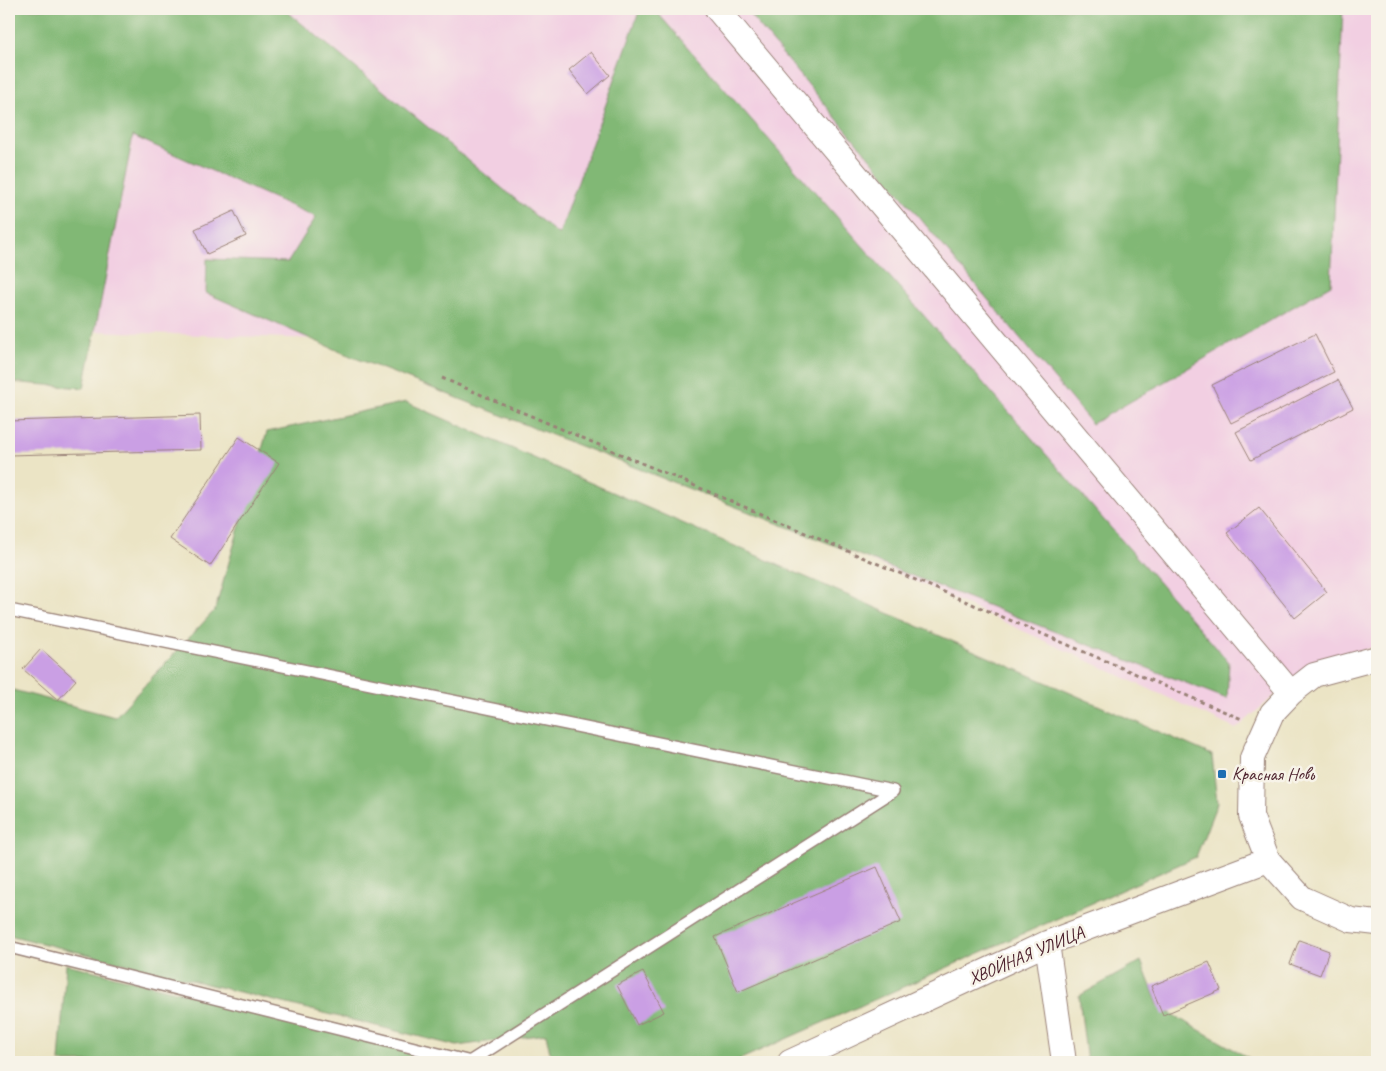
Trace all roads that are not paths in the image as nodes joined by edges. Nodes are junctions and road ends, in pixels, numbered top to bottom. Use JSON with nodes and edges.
{"nodes":[{"id":1,"x":717,"y":9,"type":"edge"},
{"id":2,"x":9,"y":610,"type":"edge"},
{"id":3,"x":1377,"y":658,"type":"edge"},
{"id":4,"x":1290,"y":693,"type":"junction"},
{"id":5,"x":1268,"y":860,"type":"junction"},
{"id":6,"x":1377,"y":923,"type":"edge"},
{"id":7,"x":1046,"y":943,"type":"junction"},
{"id":8,"x":9,"y":947,"type":"edge"},
{"id":9,"x":471,"y":1061,"type":"edge"},
{"id":10,"x":790,"y":1062,"type":"edge"},
{"id":11,"x":1064,"y":1062,"type":"edge"}],
"edges":[{"from":1,"to":4,"type":"street"},
{"from":2,"to":9,"type":"lane"},
{"from":3,"to":4,"type":"street"},
{"from":4,"to":5,"type":"street"},
{"from":5,"to":6,"type":"street"},
{"from":5,"to":7,"type":"street","name":"ХВОЙНАЯ УЛИЦА"},
{"from":7,"to":10,"type":"street","name":"ХВОЙНАЯ УЛИЦА"},
{"from":7,"to":11,"type":"street"},
{"from":8,"to":9,"type":"lane"}]}
